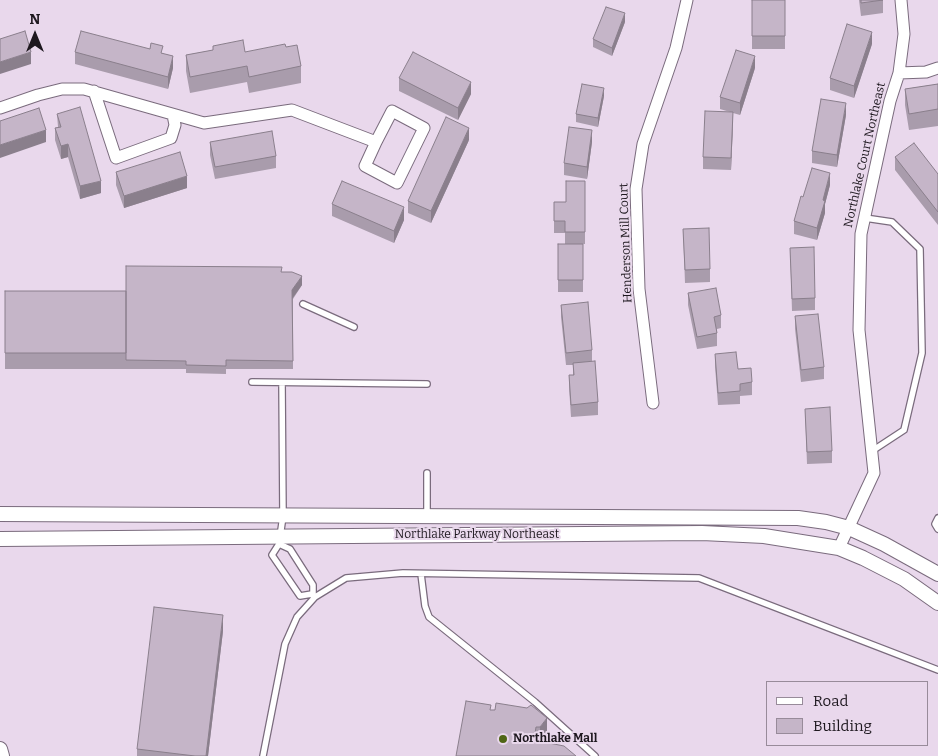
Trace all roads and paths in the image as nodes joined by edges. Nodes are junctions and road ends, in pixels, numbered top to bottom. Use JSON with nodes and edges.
{"nodes":[{"id":1,"x":687,"y":0,"type":"edge"},
{"id":2,"x":901,"y":0,"type":"edge"},
{"id":3,"x":938,"y":68,"type":"edge"},
{"id":4,"x":899,"y":73,"type":"junction"},
{"id":5,"x":94,"y":91,"type":"junction"},
{"id":6,"x":0,"y":108,"type":"edge"},
{"id":7,"x":173,"y":115,"type":"junction"},
{"id":8,"x":376,"y":142,"type":"junction"},
{"id":9,"x":865,"y":218,"type":"junction"},
{"id":10,"x":303,"y":304,"type":"dead end"},
{"id":11,"x":354,"y":327,"type":"dead end"},
{"id":12,"x":252,"y":382,"type":"dead end"},
{"id":13,"x":282,"y":383,"type":"junction"},
{"id":14,"x":427,"y":384,"type":"dead end"},
{"id":15,"x":653,"y":403,"type":"dead end"},
{"id":16,"x":871,"y":451,"type":"junction"},
{"id":17,"x":428,"y":473,"type":"dead end"},
{"id":18,"x":0,"y":514,"type":"edge"},
{"id":19,"x":283,"y":516,"type":"junction"},
{"id":20,"x":427,"y":516,"type":"junction"},
{"id":21,"x":938,"y":518,"type":"edge"},
{"id":22,"x":849,"y":528,"type":"junction"},
{"id":23,"x":938,"y":530,"type":"edge"},
{"id":24,"x":0,"y":539,"type":"edge"},
{"id":25,"x":279,"y":540,"type":"junction"},
{"id":26,"x":839,"y":548,"type":"junction"},
{"id":27,"x":421,"y":574,"type":"junction"},
{"id":28,"x":938,"y":574,"type":"edge"},
{"id":29,"x":313,"y":595,"type":"junction"},
{"id":30,"x":938,"y":603,"type":"edge"},
{"id":31,"x":938,"y":670,"type":"edge"},
{"id":32,"x":0,"y":749,"type":"edge"},
{"id":33,"x":2,"y":756,"type":"edge"},
{"id":34,"x":264,"y":756,"type":"edge"},
{"id":35,"x":595,"y":756,"type":"edge"}],
"edges":[{"from":1,"to":15,"type":"street","name":"Henderson Mill Court"},
{"from":2,"to":4,"type":"street","name":"Northlake Court Northeast"},
{"from":3,"to":4,"type":"street"},
{"from":4,"to":9,"type":"street","name":"Northlake Court Northeast"},
{"from":5,"to":6,"type":"street"},
{"from":5,"to":7,"type":"street"},
{"from":5,"to":7,"type":"street"},
{"from":7,"to":8,"type":"street"},
{"from":8,"to":8,"type":"street"},
{"from":9,"to":16,"type":"street","name":"Northlake Court Northeast"},
{"from":9,"to":16,"type":"lane"},
{"from":10,"to":11,"type":"lane"},
{"from":12,"to":13,"type":"lane"},
{"from":13,"to":14,"type":"lane"},
{"from":13,"to":19,"type":"lane"},
{"from":16,"to":22,"type":"street","name":"Northlake Court Northeast"},
{"from":17,"to":20,"type":"lane"},
{"from":18,"to":19,"type":"street","name":"Northlake Parkway Northeast"},
{"from":19,"to":20,"type":"street","name":"Northlake Parkway Northeast"},
{"from":19,"to":25,"type":"lane"},
{"from":20,"to":22,"type":"street","name":"Northlake Parkway Northeast"},
{"from":21,"to":23,"type":"lane"},
{"from":22,"to":26,"type":"street","name":"Northlake Court Northeast"},
{"from":22,"to":28,"type":"street","name":"Northlake Parkway Northeast"},
{"from":24,"to":25,"type":"street","name":"Northlake Parkway Northeast"},
{"from":25,"to":26,"type":"street","name":"Northlake Parkway Northeast"},
{"from":25,"to":29,"type":"lane"},
{"from":25,"to":29,"type":"lane"},
{"from":26,"to":30,"type":"street","name":"Northlake Parkway Northeast"},
{"from":27,"to":29,"type":"lane"},
{"from":27,"to":31,"type":"lane"},
{"from":27,"to":35,"type":"lane"},
{"from":29,"to":34,"type":"lane"},
{"from":32,"to":33,"type":"street"}]}
